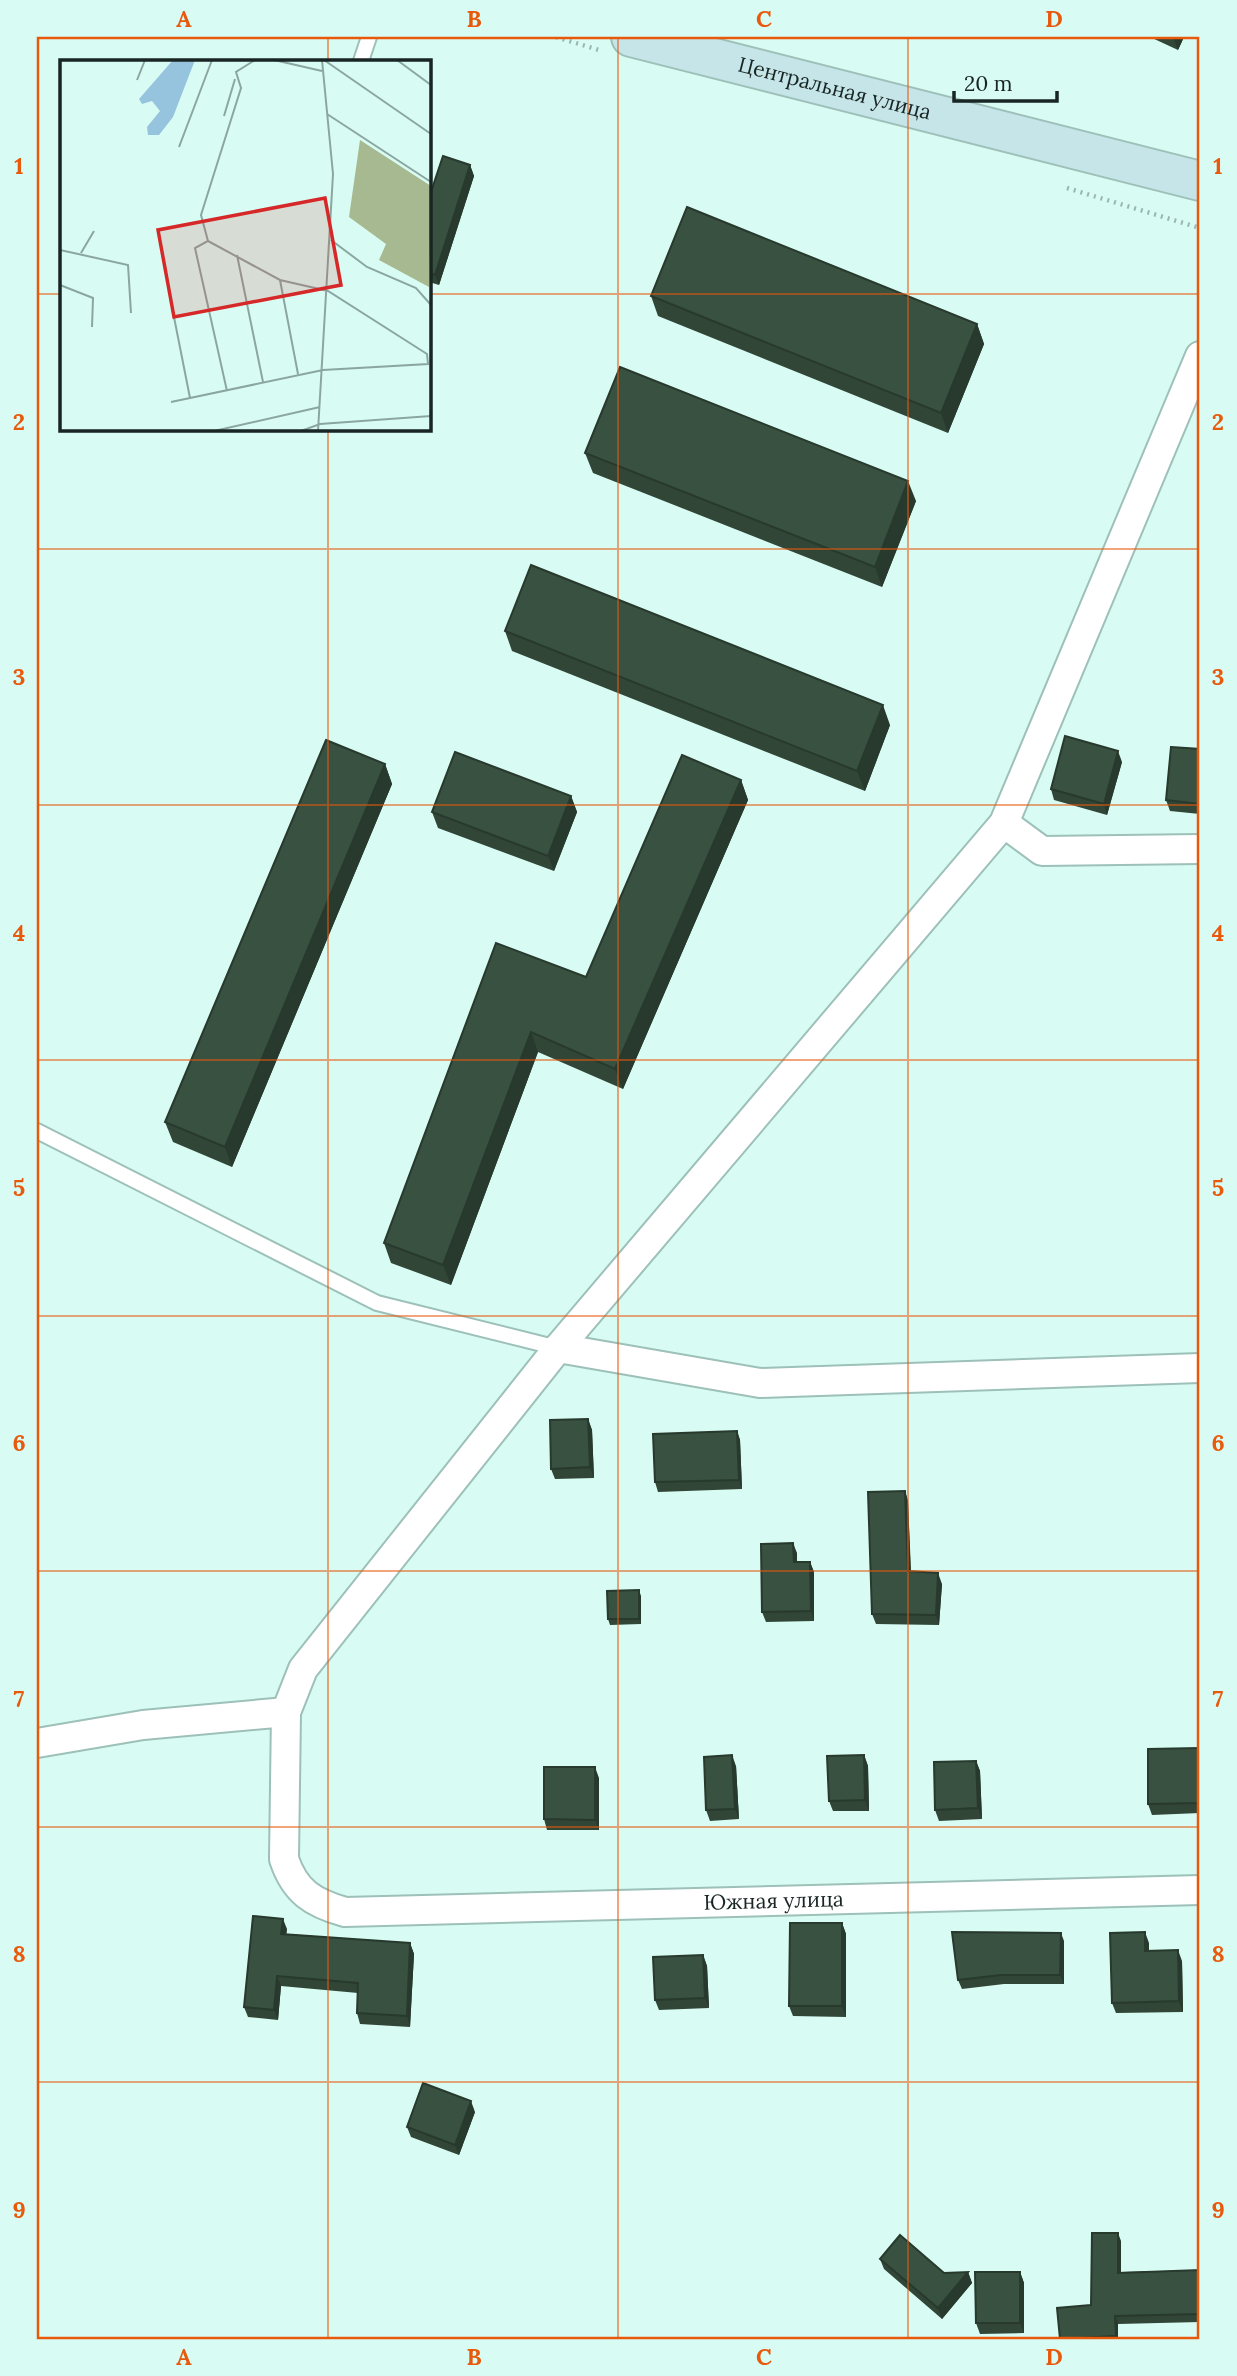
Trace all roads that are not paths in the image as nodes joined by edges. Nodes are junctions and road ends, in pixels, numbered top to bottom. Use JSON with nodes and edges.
{"nodes":[{"id":1,"x":369,"y":37,"type":"edge"},
{"id":2,"x":631,"y":37,"type":"edge"},
{"id":3,"x":361,"y":60,"type":"edge"},
{"id":4,"x":1200,"y":181,"type":"edge"},
{"id":5,"x":1200,"y":356,"type":"edge"},
{"id":6,"x":1004,"y":823,"type":"junction"},
{"id":7,"x":1200,"y":849,"type":"edge"},
{"id":8,"x":37,"y":1131,"type":"edge"},
{"id":9,"x":558,"y":1348,"type":"junction"},
{"id":10,"x":1200,"y":1368,"type":"edge"},
{"id":11,"x":286,"y":1712,"type":"junction"},
{"id":12,"x":37,"y":1743,"type":"edge"},
{"id":13,"x":1200,"y":1890,"type":"edge"}],
"edges":[{"from":1,"to":3,"type":"lane"},
{"from":2,"to":4,"type":"street","name":"Центральная улица"},
{"from":5,"to":6,"type":"street"},
{"from":6,"to":7,"type":"street"},
{"from":6,"to":9,"type":"street"},
{"from":8,"to":9,"type":"lane"},
{"from":9,"to":10,"type":"street"},
{"from":9,"to":11,"type":"street"},
{"from":11,"to":12,"type":"street"},
{"from":11,"to":13,"type":"street","name":"Южная улица"}]}
